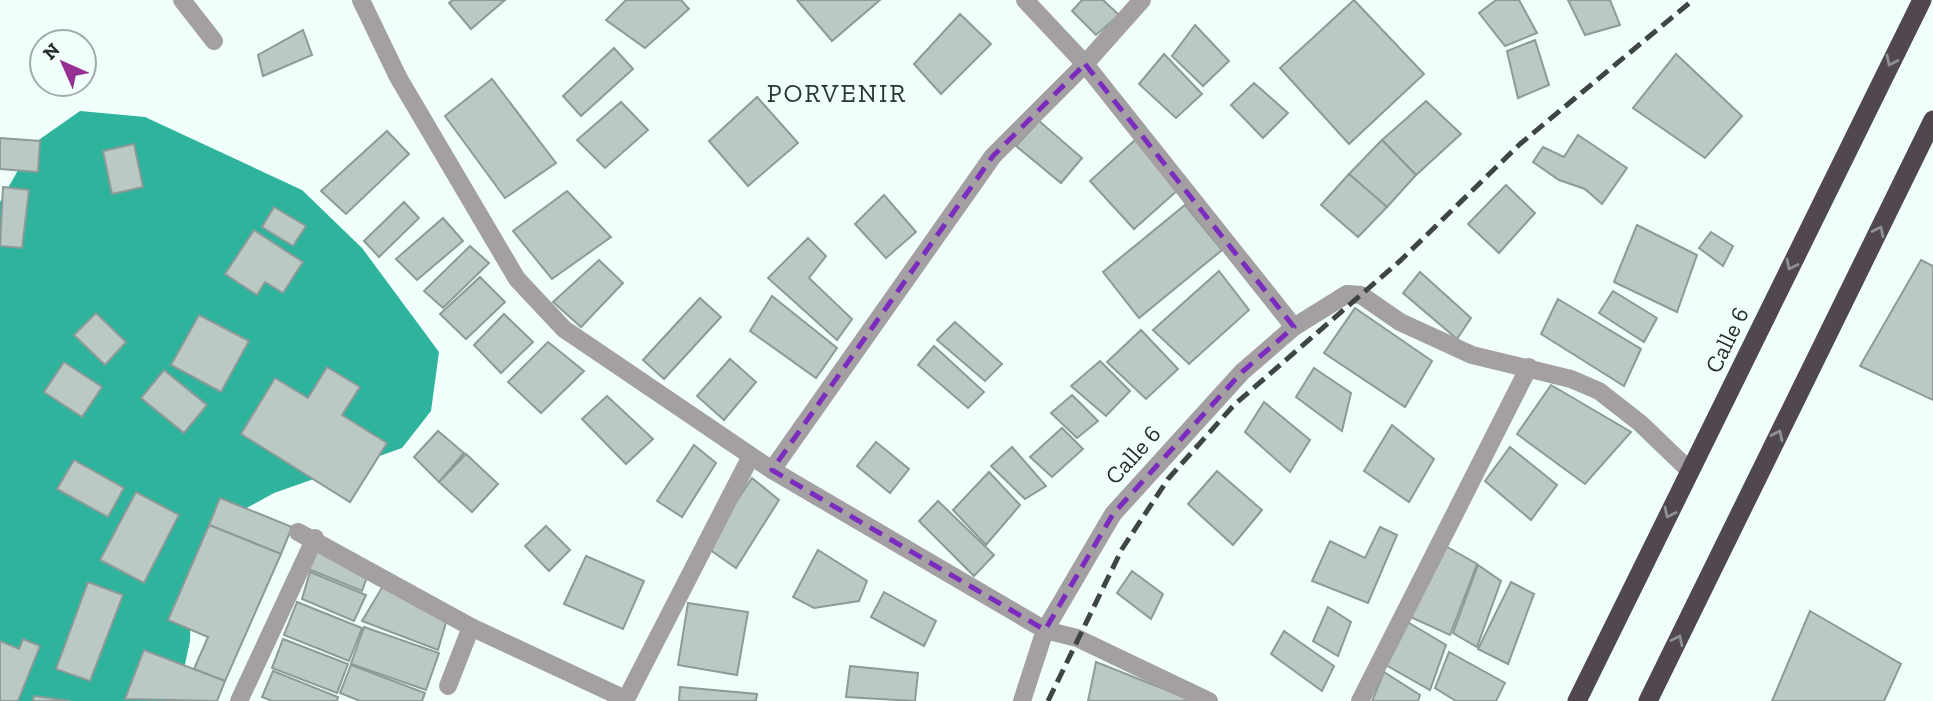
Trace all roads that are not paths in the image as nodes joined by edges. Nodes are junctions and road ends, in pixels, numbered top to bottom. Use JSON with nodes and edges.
{"nodes":[{"id":1,"x":182,"y":0,"type":"edge"},
{"id":2,"x":361,"y":0,"type":"edge"},
{"id":3,"x":1025,"y":0,"type":"edge"},
{"id":4,"x":1142,"y":0,"type":"edge"},
{"id":5,"x":1922,"y":0,"type":"edge"},
{"id":6,"x":214,"y":41,"type":"dead end"},
{"id":7,"x":1085,"y":64,"type":"junction"},
{"id":8,"x":1933,"y":120,"type":"edge"},
{"id":9,"x":1294,"y":327,"type":"junction"},
{"id":10,"x":1529,"y":367,"type":"junction"},
{"id":11,"x":751,"y":456,"type":"junction"},
{"id":12,"x":772,"y":470,"type":"junction"},
{"id":13,"x":1690,"y":471,"type":"junction"},
{"id":14,"x":471,"y":627,"type":"junction"},
{"id":15,"x":1045,"y":630,"type":"junction"},
{"id":16,"x":448,"y":686,"type":"dead end"},
{"id":17,"x":625,"y":700,"type":"edge"},
{"id":18,"x":239,"y":701,"type":"edge"},
{"id":19,"x":1022,"y":701,"type":"edge"},
{"id":20,"x":1209,"y":701,"type":"edge"},
{"id":21,"x":1360,"y":701,"type":"edge"},
{"id":22,"x":1577,"y":701,"type":"edge"},
{"id":23,"x":1648,"y":701,"type":"edge"}],
"edges":[{"from":1,"to":6,"type":"street"},
{"from":2,"to":11,"type":"street"},
{"from":3,"to":7,"type":"street"},
{"from":4,"to":7,"type":"street"},
{"from":5,"to":13,"type":"highway","name":"Calle 6","one_way":true},
{"from":7,"to":9,"type":"street"},
{"from":7,"to":12,"type":"street"},
{"from":23,"to":8,"type":"highway","one_way":true},
{"from":9,"to":10,"type":"street","name":"Calle 6"},
{"from":9,"to":15,"type":"street","name":"Calle 6"},
{"from":10,"to":13,"type":"street"},
{"from":10,"to":21,"type":"street"},
{"from":11,"to":12,"type":"street"},
{"from":11,"to":17,"type":"street"},
{"from":12,"to":15,"type":"street"},
{"from":13,"to":22,"type":"highway","name":"Calle 6","one_way":true},
{"from":14,"to":16,"type":"street"},
{"from":14,"to":17,"type":"street"},
{"from":14,"to":18,"type":"street"},
{"from":15,"to":19,"type":"street","name":"Calle 6"},
{"from":15,"to":20,"type":"street"}]}
